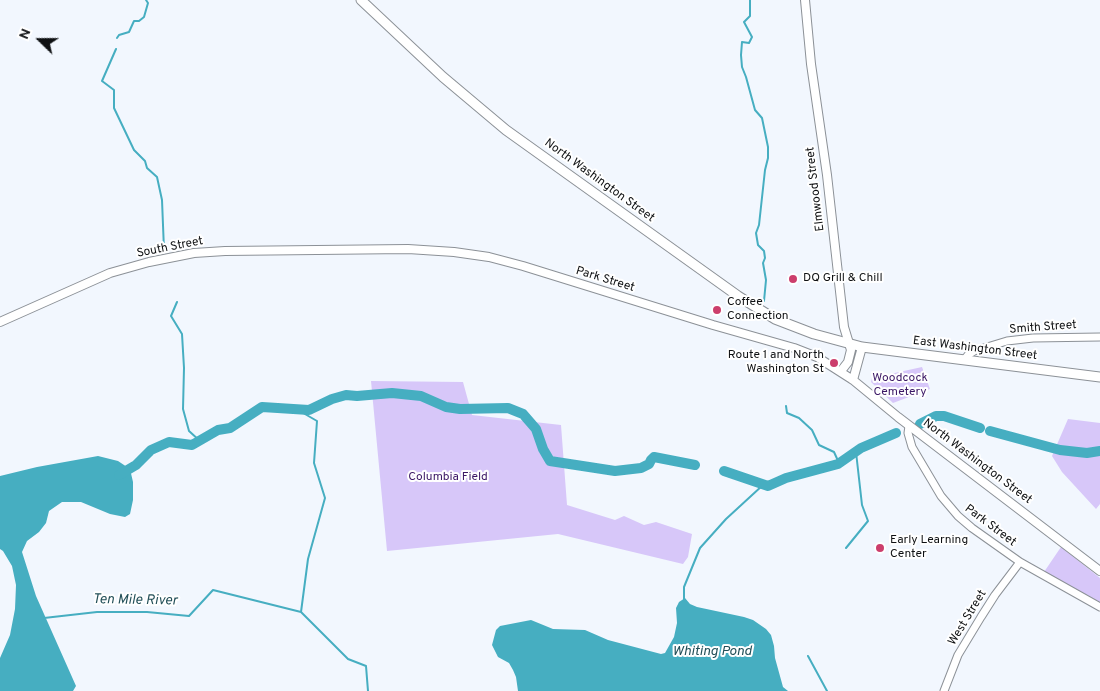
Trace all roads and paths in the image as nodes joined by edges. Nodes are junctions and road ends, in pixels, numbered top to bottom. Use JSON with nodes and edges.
{"nodes":[{"id":1,"x":361,"y":0,"type":"edge"},
{"id":2,"x":805,"y":0,"type":"edge"},
{"id":3,"x":354,"y":249,"type":"joint"},
{"id":4,"x":0,"y":322,"type":"edge"},
{"id":5,"x":1100,"y":337,"type":"edge"},
{"id":6,"x":848,"y":344,"type":"junction"},
{"id":7,"x":862,"y":347,"type":"junction"},
{"id":8,"x":964,"y":360,"type":"junction"},
{"id":9,"x":841,"y":371,"type":"junction"},
{"id":10,"x":1100,"y":377,"type":"edge"},
{"id":11,"x":853,"y":380,"type":"junction"},
{"id":12,"x":909,"y":426,"type":"junction"},
{"id":13,"x":1020,"y":562,"type":"junction"},
{"id":14,"x":1100,"y":571,"type":"edge"},
{"id":15,"x":1100,"y":607,"type":"edge"},
{"id":16,"x":944,"y":691,"type":"edge"}],
"edges":[{"from":1,"to":6,"type":"main road","name":"North Washington Street"},
{"from":2,"to":6,"type":"main road","name":"Elmwood Street"},
{"from":3,"to":4,"type":"main road","name":"South Street"},
{"from":3,"to":9,"type":"main road","name":"Park Street"},
{"from":5,"to":8,"type":"street","name":"Smith Street"},
{"from":6,"to":7,"type":"main road","name":"East Washington Street"},
{"from":6,"to":9,"type":"main road","name":"Elmwood Street"},
{"from":7,"to":8,"type":"main road","name":"East Washington Street"},
{"from":7,"to":11,"type":"main road"},
{"from":8,"to":10,"type":"main road","name":"East Washington Street"},
{"from":9,"to":11,"type":"main road","name":"North Washington Street"},
{"from":11,"to":12,"type":"main road","name":"North Washington Street"},
{"from":12,"to":13,"type":"street","name":"Park Street"},
{"from":12,"to":14,"type":"main road","name":"North Washington Street"},
{"from":13,"to":15,"type":"street","name":"Park Street"},
{"from":13,"to":16,"type":"street","name":"West Street"}]}
